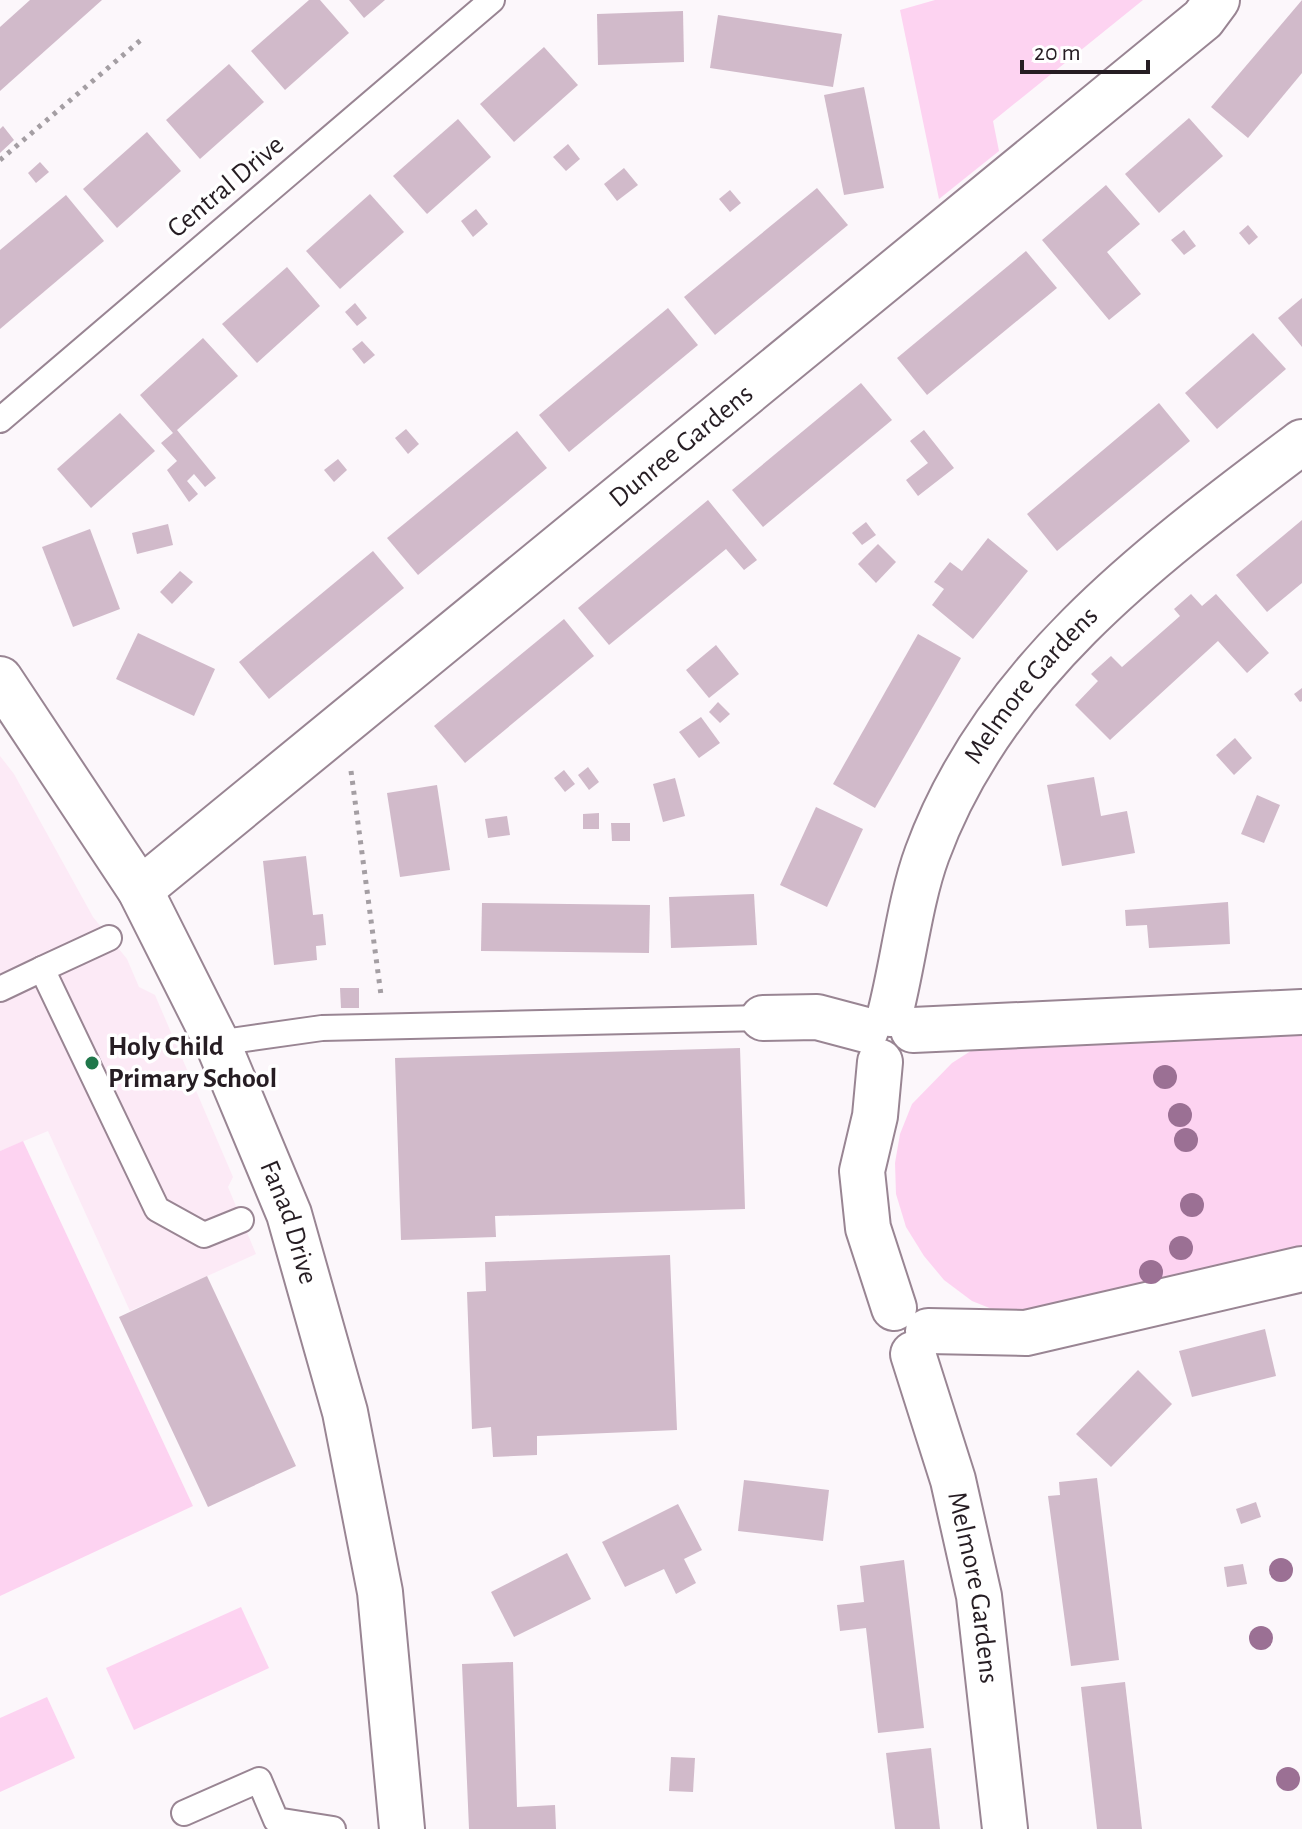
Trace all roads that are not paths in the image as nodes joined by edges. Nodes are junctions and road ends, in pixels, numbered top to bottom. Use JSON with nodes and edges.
{"nodes":[{"id":1,"x":492,"y":0,"type":"edge"},
{"id":2,"x":1217,"y":0,"type":"edge"},
{"id":3,"x":0,"y":420,"type":"edge"},
{"id":4,"x":1302,"y":442,"type":"edge"},
{"id":5,"x":0,"y":679,"type":"edge"},
{"id":6,"x":140,"y":890,"type":"junction"},
{"id":7,"x":109,"y":938,"type":"dead end"},
{"id":8,"x":42,"y":969,"type":"junction"},
{"id":9,"x":0,"y":989,"type":"edge"},
{"id":10,"x":1302,"y":1012,"type":"edge"},
{"id":11,"x":763,"y":1018,"type":"joint"},
{"id":12,"x":887,"y":1034,"type":"junction"},
{"id":13,"x":217,"y":1043,"type":"junction"},
{"id":14,"x":241,"y":1220,"type":"dead end"},
{"id":15,"x":1302,"y":1269,"type":"edge"},
{"id":16,"x":912,"y":1331,"type":"junction"},
{"id":17,"x":184,"y":1813,"type":"dead end"},
{"id":18,"x":333,"y":1829,"type":"edge"},
{"id":19,"x":402,"y":1829,"type":"edge"},
{"id":20,"x":1005,"y":1829,"type":"edge"}],
"edges":[{"from":1,"to":3,"type":"lane","name":"Central Drive"},
{"from":2,"to":6,"type":"street","name":"Dunree Gardens"},
{"from":4,"to":12,"type":"street","name":"Melmore Gardens"},
{"from":5,"to":6,"type":"street","name":"Fanad Drive"},
{"from":6,"to":13,"type":"street","name":"Fanad Drive"},
{"from":7,"to":8,"type":"lane"},
{"from":8,"to":9,"type":"lane"},
{"from":8,"to":14,"type":"lane"},
{"from":10,"to":12,"type":"street"},
{"from":11,"to":12,"type":"street"},
{"from":11,"to":13,"type":"lane"},
{"from":12,"to":16,"type":"street","name":"Melmore Gardens"},
{"from":13,"to":19,"type":"street","name":"Fanad Drive"},
{"from":15,"to":16,"type":"street"},
{"from":16,"to":20,"type":"street","name":"Melmore Gardens"},
{"from":17,"to":18,"type":"lane"}]}
